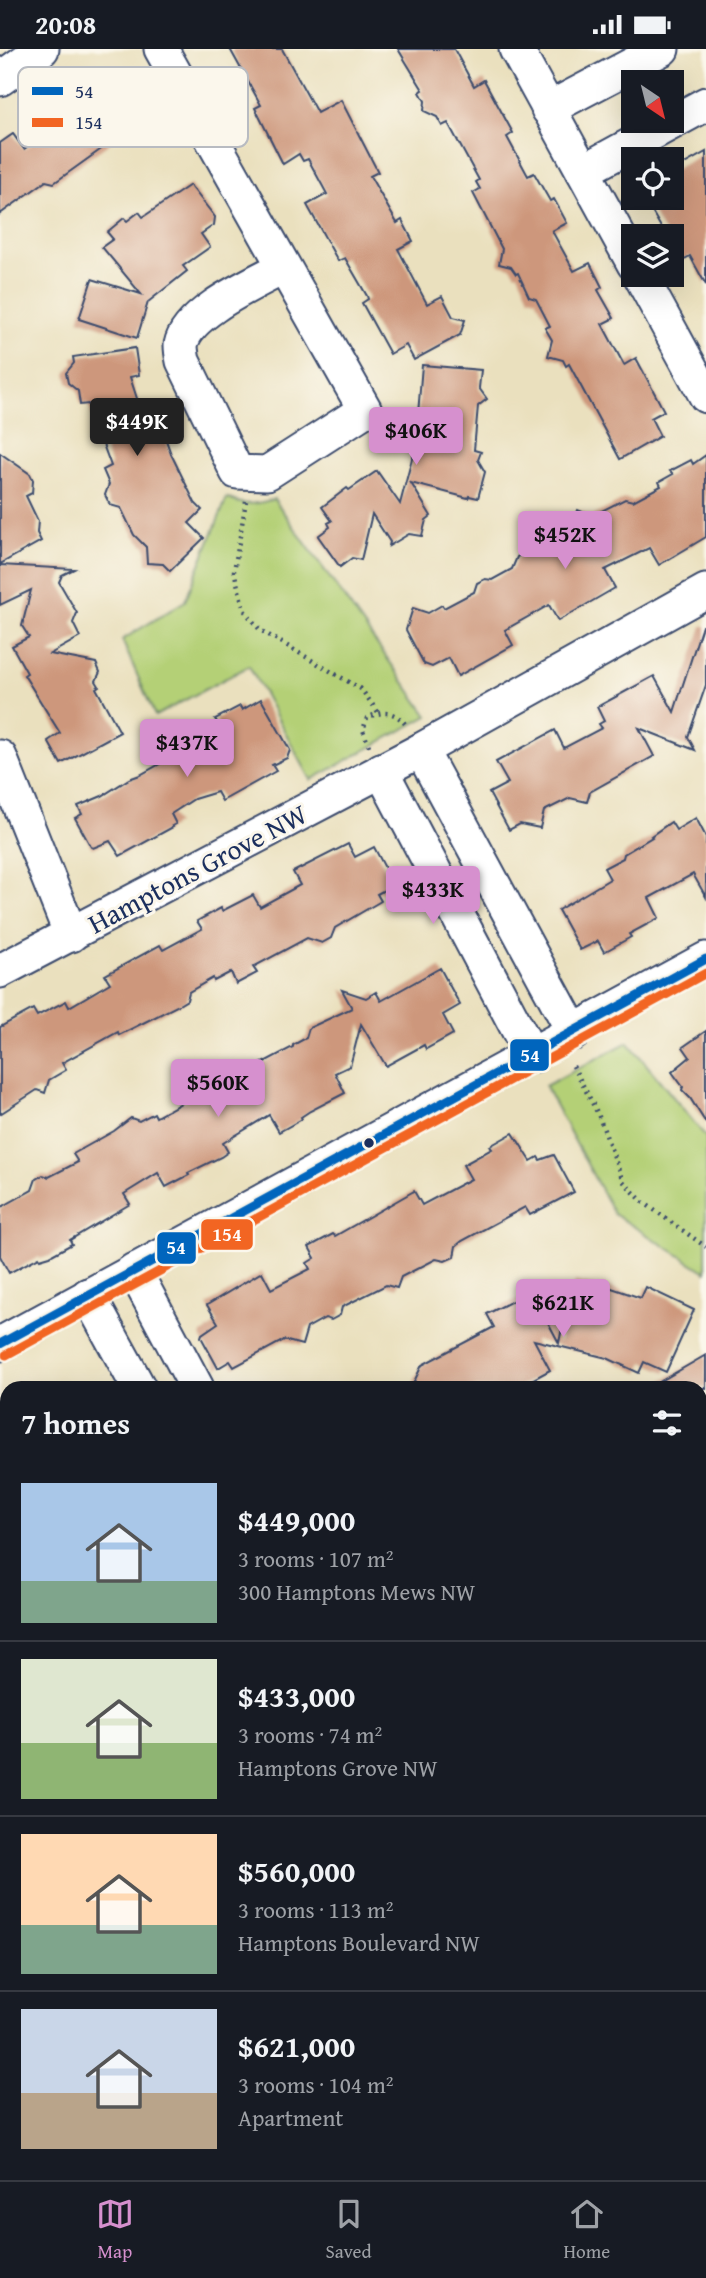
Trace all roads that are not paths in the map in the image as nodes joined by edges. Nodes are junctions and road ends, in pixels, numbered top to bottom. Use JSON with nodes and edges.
{"nodes":[{"id":1,"x":42,"y":49,"type":"edge"},
{"id":2,"x":161,"y":49,"type":"edge"},
{"id":3,"x":516,"y":49,"type":"edge"},
{"id":4,"x":662,"y":49,"type":"edge"},
{"id":5,"x":171,"y":67,"type":"edge"},
{"id":6,"x":0,"y":79,"type":"edge"},
{"id":7,"x":706,"y":104,"type":"edge"},
{"id":8,"x":548,"y":109,"type":"junction"},
{"id":9,"x":216,"y":147,"type":"edge"},
{"id":10,"x":583,"y":171,"type":"junction"},
{"id":11,"x":621,"y":240,"type":"edge"},
{"id":12,"x":284,"y":267,"type":"junction"},
{"id":13,"x":647,"y":287,"type":"edge"},
{"id":14,"x":706,"y":396,"type":"edge"},
{"id":15,"x":706,"y":591,"type":"edge"},
{"id":16,"x":421,"y":750,"type":"junction"},
{"id":17,"x":0,"y":757,"type":"edge"},
{"id":18,"x":381,"y":770,"type":"junction"},
{"id":19,"x":71,"y":935,"type":"junction"},
{"id":20,"x":706,"y":959,"type":"edge"},
{"id":21,"x":0,"y":971,"type":"edge"},
{"id":22,"x":574,"y":1033,"type":"junction"},
{"id":23,"x":532,"y":1056,"type":"junction"},
{"id":24,"x":134,"y":1270,"type":"junction"},
{"id":25,"x":88,"y":1296,"type":"junction"},
{"id":26,"x":0,"y":1344,"type":"edge"},
{"id":27,"x":135,"y":1381,"type":"edge"},
{"id":28,"x":193,"y":1381,"type":"edge"}],
"edges":[{"from":1,"to":6,"type":"street"},
{"from":2,"to":5,"type":"street"},
{"from":3,"to":8,"type":"street"},
{"from":4,"to":8,"type":"street"},
{"from":7,"to":10,"type":"street"},
{"from":8,"to":10,"type":"street"},
{"from":9,"to":12,"type":"street"},
{"from":10,"to":11,"type":"street"},
{"from":12,"to":12,"type":"street"},
{"from":13,"to":14,"type":"street"},
{"from":15,"to":16,"type":"street","name":"Hamptons Grove NW"},
{"from":16,"to":18,"type":"street","name":"Hamptons Grove NW"},
{"from":16,"to":22,"type":"street"},
{"from":17,"to":19,"type":"street","name":"Hamptons Grove NW"},
{"from":18,"to":19,"type":"street","name":"Hamptons Grove NW"},
{"from":18,"to":23,"type":"street"},
{"from":19,"to":21,"type":"street"},
{"from":20,"to":22,"type":"street"},
{"from":22,"to":23,"type":"street"},
{"from":23,"to":24,"type":"street"},
{"from":24,"to":25,"type":"street"},
{"from":24,"to":28,"type":"street"},
{"from":25,"to":26,"type":"street"},
{"from":25,"to":27,"type":"street"}]}
